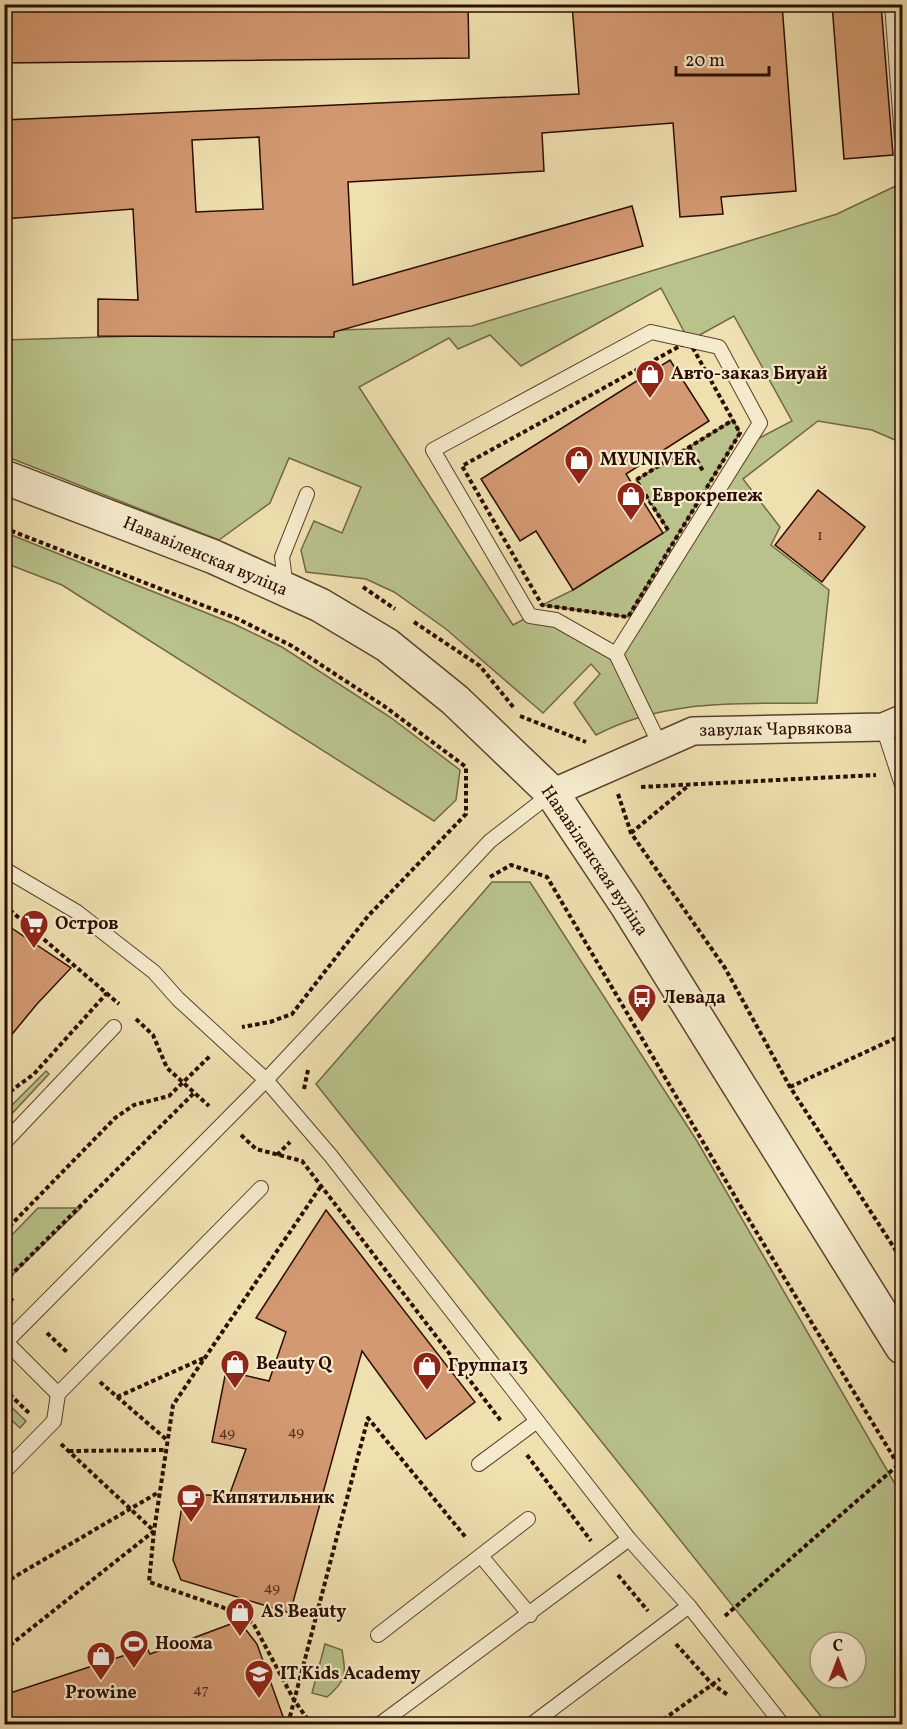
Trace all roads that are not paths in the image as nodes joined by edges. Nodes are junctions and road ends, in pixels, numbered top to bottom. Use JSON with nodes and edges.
{"nodes":[{"id":1,"x":892,"y":4,"type":"edge"},
{"id":2,"x":903,"y":139,"type":"edge"},
{"id":3,"x":4,"y":477,"type":"edge"},
{"id":4,"x":307,"y":494,"type":"dead end"},
{"id":5,"x":287,"y":590,"type":"junction"},
{"id":6,"x":616,"y":654,"type":"junction"},
{"id":7,"x":893,"y":723,"type":"edge"},
{"id":8,"x":660,"y":745,"type":"junction"},
{"id":9,"x":901,"y":779,"type":"edge"},
{"id":10,"x":552,"y":793,"type":"junction"},
{"id":11,"x":4,"y":869,"type":"edge"},
{"id":12,"x":114,"y":1027,"type":"dead end"},
{"id":13,"x":266,"y":1080,"type":"junction"},
{"id":14,"x":4,"y":1143,"type":"edge"},
{"id":15,"x":261,"y":1188,"type":"dead end"},
{"id":16,"x":5,"y":1342,"type":"edge"},
{"id":17,"x":901,"y":1343,"type":"edge"},
{"id":18,"x":57,"y":1394,"type":"junction"},
{"id":19,"x":537,"y":1420,"type":"junction"},
{"id":20,"x":479,"y":1464,"type":"dead end"},
{"id":21,"x":4,"y":1472,"type":"edge"},
{"id":22,"x":528,"y":1519,"type":"dead end"},
{"id":23,"x":629,"y":1539,"type":"junction"},
{"id":24,"x":481,"y":1556,"type":"junction"},
{"id":25,"x":689,"y":1606,"type":"junction"},
{"id":26,"x":530,"y":1615,"type":"junction"},
{"id":27,"x":378,"y":1635,"type":"dead end"},
{"id":28,"x":380,"y":1725,"type":"edge"},
{"id":29,"x":532,"y":1725,"type":"edge"},
{"id":30,"x":783,"y":1725,"type":"edge"}],
"edges":[{"from":1,"to":2,"type":"lane"},
{"from":3,"to":5,"type":"street","name":"Нававіленская вуліца"},
{"from":4,"to":5,"type":"lane"},
{"from":5,"to":10,"type":"street","name":"Нававіленская вуліца"},
{"from":6,"to":6,"type":"lane"},
{"from":6,"to":8,"type":"lane"},
{"from":7,"to":8,"type":"street","name":"завулак Чарвякова"},
{"from":7,"to":9,"type":"lane"},
{"from":8,"to":10,"type":"street","name":"завулак Чарвякова"},
{"from":10,"to":13,"type":"lane"},
{"from":10,"to":17,"type":"street","name":"Нававіленская вуліца"},
{"from":11,"to":13,"type":"lane"},
{"from":12,"to":14,"type":"lane"},
{"from":13,"to":16,"type":"lane"},
{"from":13,"to":19,"type":"lane"},
{"from":15,"to":18,"type":"lane"},
{"from":16,"to":18,"type":"lane"},
{"from":18,"to":21,"type":"lane"},
{"from":19,"to":20,"type":"lane"},
{"from":19,"to":23,"type":"lane"},
{"from":22,"to":24,"type":"lane"},
{"from":23,"to":25,"type":"lane"},
{"from":23,"to":26,"type":"lane"},
{"from":24,"to":26,"type":"lane"},
{"from":24,"to":27,"type":"lane"},
{"from":25,"to":29,"type":"lane"},
{"from":25,"to":30,"type":"lane"},
{"from":26,"to":28,"type":"lane"}]}
